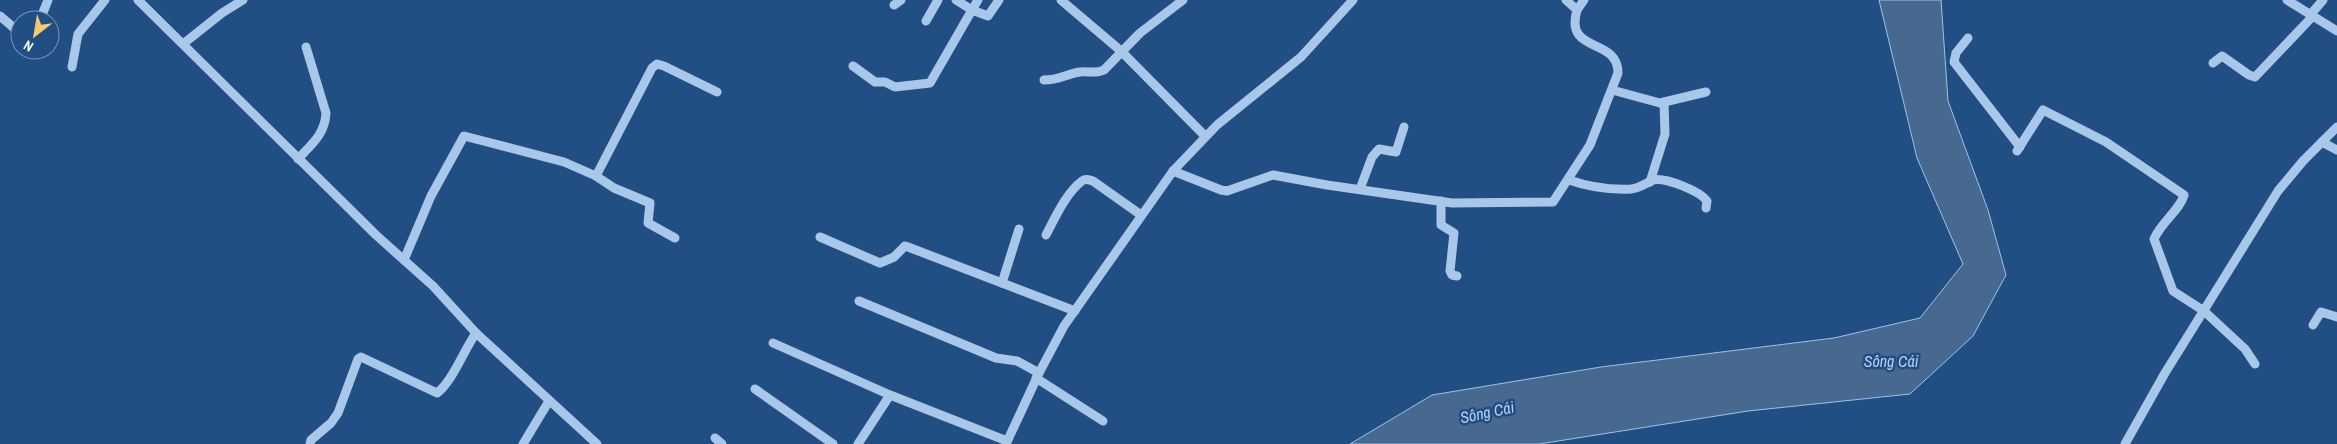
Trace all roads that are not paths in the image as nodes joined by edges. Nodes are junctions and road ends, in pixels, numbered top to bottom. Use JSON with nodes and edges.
{"nodes":[{"id":1,"x":105,"y":0,"type":"edge"},
{"id":2,"x":242,"y":0,"type":"edge"},
{"id":3,"x":938,"y":0,"type":"edge"},
{"id":4,"x":956,"y":0,"type":"edge"},
{"id":5,"x":978,"y":0,"type":"edge"},
{"id":6,"x":999,"y":0,"type":"edge"},
{"id":7,"x":1061,"y":0,"type":"edge"},
{"id":8,"x":1183,"y":0,"type":"edge"},
{"id":9,"x":1353,"y":0,"type":"edge"},
{"id":10,"x":1566,"y":0,"type":"edge"},
{"id":11,"x":1584,"y":0,"type":"edge"},
{"id":12,"x":2287,"y":0,"type":"edge"},
{"id":13,"x":2323,"y":0,"type":"edge"},
{"id":14,"x":143,"y":2,"type":"edge"},
{"id":15,"x":972,"y":10,"type":"junction"},
{"id":16,"x":1577,"y":10,"type":"junction"},
{"id":17,"x":2312,"y":15,"type":"junction"},
{"id":18,"x":0,"y":16,"type":"edge"},
{"id":19,"x":926,"y":21,"type":"dead end"},
{"id":20,"x":10,"y":25,"type":"edge"},
{"id":21,"x":2337,"y":31,"type":"edge"},
{"id":22,"x":1968,"y":38,"type":"dead end"},
{"id":23,"x":183,"y":44,"type":"junction"},
{"id":24,"x":306,"y":47,"type":"dead end"},
{"id":25,"x":1121,"y":51,"type":"junction"},
{"id":26,"x":2213,"y":63,"type":"dead end"},
{"id":27,"x":853,"y":66,"type":"dead end"},
{"id":28,"x":72,"y":67,"type":"dead end"},
{"id":29,"x":1044,"y":80,"type":"dead end"},
{"id":30,"x":1612,"y":90,"type":"junction"},
{"id":31,"x":717,"y":92,"type":"dead end"},
{"id":32,"x":1706,"y":92,"type":"dead end"},
{"id":33,"x":1664,"y":102,"type":"junction"},
{"id":34,"x":1404,"y":127,"type":"dead end"},
{"id":35,"x":2337,"y":128,"type":"edge"},
{"id":36,"x":1205,"y":136,"type":"junction"},
{"id":37,"x":2322,"y":142,"type":"junction"},
{"id":38,"x":2337,"y":150,"type":"edge"},
{"id":39,"x":298,"y":159,"type":"junction"},
{"id":40,"x":1174,"y":171,"type":"junction"},
{"id":41,"x":596,"y":176,"type":"junction"},
{"id":42,"x":1569,"y":180,"type":"junction"},
{"id":43,"x":1650,"y":182,"type":"junction"},
{"id":44,"x":1360,"y":189,"type":"junction"},
{"id":45,"x":1441,"y":201,"type":"junction"},
{"id":46,"x":1706,"y":208,"type":"dead end"},
{"id":47,"x":1140,"y":215,"type":"junction"},
{"id":48,"x":1019,"y":229,"type":"dead end"},
{"id":49,"x":1046,"y":235,"type":"dead end"},
{"id":50,"x":675,"y":238,"type":"dead end"},
{"id":51,"x":820,"y":238,"type":"dead end"},
{"id":52,"x":404,"y":260,"type":"junction"},
{"id":53,"x":1457,"y":276,"type":"dead end"},
{"id":54,"x":1002,"y":283,"type":"junction"},
{"id":55,"x":860,"y":301,"type":"dead end"},
{"id":56,"x":1075,"y":311,"type":"junction"},
{"id":57,"x":2204,"y":311,"type":"junction"},
{"id":58,"x":2337,"y":317,"type":"edge"},
{"id":59,"x":2313,"y":325,"type":"dead end"},
{"id":60,"x":476,"y":333,"type":"junction"},
{"id":61,"x":773,"y":343,"type":"dead end"},
{"id":62,"x":2255,"y":364,"type":"dead end"},
{"id":63,"x":1037,"y":376,"type":"junction"},
{"id":64,"x":755,"y":389,"type":"dead end"},
{"id":65,"x":890,"y":395,"type":"junction"},
{"id":66,"x":549,"y":400,"type":"junction"},
{"id":67,"x":1103,"y":421,"type":"dead end"},
{"id":68,"x":1006,"y":442,"type":"edge"},
{"id":69,"x":310,"y":444,"type":"edge"},
{"id":70,"x":523,"y":444,"type":"edge"},
{"id":71,"x":596,"y":444,"type":"edge"},
{"id":72,"x":833,"y":444,"type":"edge"},
{"id":73,"x":858,"y":444,"type":"edge"},
{"id":74,"x":2125,"y":444,"type":"edge"}],
"edges":[{"from":1,"to":28,"type":"street"},
{"from":2,"to":23,"type":"street"},
{"from":3,"to":19,"type":"street"},
{"from":4,"to":15,"type":"street"},
{"from":5,"to":15,"type":"street"},
{"from":6,"to":15,"type":"street"},
{"from":7,"to":25,"type":"street"},
{"from":8,"to":25,"type":"street"},
{"from":9,"to":36,"type":"street"},
{"from":10,"to":16,"type":"street"},
{"from":11,"to":16,"type":"street"},
{"from":12,"to":17,"type":"street"},
{"from":13,"to":17,"type":"street"},
{"from":14,"to":23,"type":"street"},
{"from":15,"to":27,"type":"street"},
{"from":16,"to":30,"type":"street"},
{"from":17,"to":21,"type":"street"},
{"from":17,"to":26,"type":"street"},
{"from":18,"to":20,"type":"street"},
{"from":22,"to":57,"type":"street"},
{"from":23,"to":39,"type":"street"},
{"from":24,"to":39,"type":"street"},
{"from":25,"to":29,"type":"street"},
{"from":25,"to":36,"type":"street"},
{"from":30,"to":33,"type":"street"},
{"from":30,"to":42,"type":"street"},
{"from":31,"to":41,"type":"street"},
{"from":32,"to":33,"type":"street"},
{"from":33,"to":43,"type":"street"},
{"from":34,"to":44,"type":"street"},
{"from":35,"to":37,"type":"street"},
{"from":36,"to":40,"type":"street"},
{"from":37,"to":38,"type":"street"},
{"from":37,"to":57,"type":"street"},
{"from":39,"to":52,"type":"street"},
{"from":40,"to":44,"type":"street"},
{"from":40,"to":47,"type":"street"},
{"from":41,"to":50,"type":"street"},
{"from":41,"to":52,"type":"street"},
{"from":42,"to":43,"type":"street"},
{"from":42,"to":45,"type":"street"},
{"from":43,"to":46,"type":"street"},
{"from":44,"to":45,"type":"street"},
{"from":45,"to":53,"type":"street"},
{"from":47,"to":49,"type":"street"},
{"from":47,"to":56,"type":"street"},
{"from":48,"to":54,"type":"street"},
{"from":51,"to":54,"type":"street"},
{"from":52,"to":60,"type":"street"},
{"from":54,"to":56,"type":"street"},
{"from":55,"to":63,"type":"street"},
{"from":56,"to":63,"type":"street"},
{"from":57,"to":62,"type":"street"},
{"from":57,"to":74,"type":"street"},
{"from":58,"to":59,"type":"street"},
{"from":60,"to":66,"type":"street"},
{"from":60,"to":69,"type":"street"},
{"from":61,"to":65,"type":"street"},
{"from":63,"to":67,"type":"street"},
{"from":63,"to":68,"type":"street"},
{"from":64,"to":72,"type":"street"},
{"from":65,"to":68,"type":"street"},
{"from":65,"to":73,"type":"street"},
{"from":66,"to":70,"type":"street"},
{"from":66,"to":71,"type":"street"}]}
